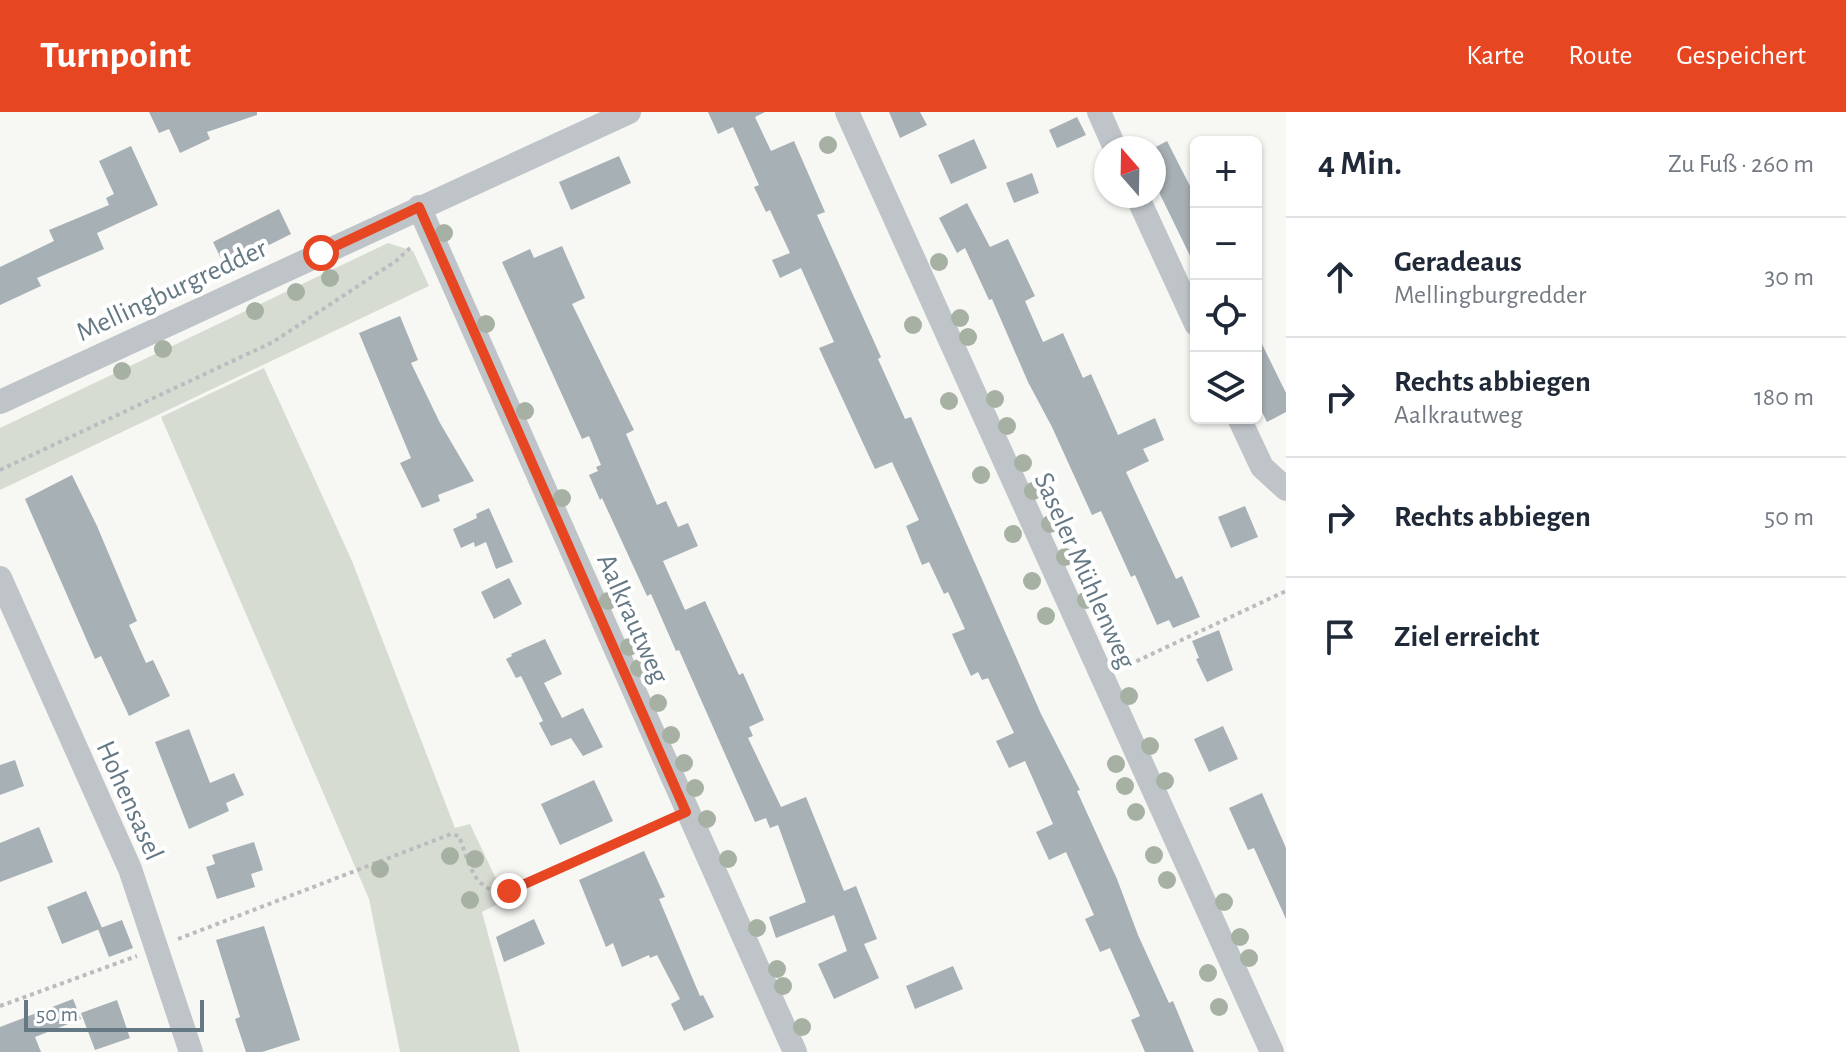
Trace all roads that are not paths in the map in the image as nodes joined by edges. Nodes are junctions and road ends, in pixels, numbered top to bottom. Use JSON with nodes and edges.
{"nodes":[{"id":1,"x":629,"y":112,"type":"edge"},
{"id":2,"x":847,"y":112,"type":"edge"},
{"id":3,"x":1099,"y":112,"type":"edge"},
{"id":4,"x":1110,"y":136,"type":"edge"},
{"id":5,"x":419,"y":207,"type":"junction"},
{"id":6,"x":1143,"y":208,"type":"edge"},
{"id":7,"x":1190,"y":311,"type":"edge"},
{"id":8,"x":0,"y":402,"type":"edge"},
{"id":9,"x":1242,"y":424,"type":"edge"},
{"id":10,"x":1286,"y":489,"type":"edge"},
{"id":11,"x":0,"y":578,"type":"edge"},
{"id":12,"x":191,"y":1052,"type":"edge"},
{"id":13,"x":795,"y":1052,"type":"edge"},
{"id":14,"x":1272,"y":1052,"type":"edge"}],
"edges":[{"from":1,"to":5,"type":"street","name":"Mellingburgredder"},
{"from":2,"to":14,"type":"street","name":"Saseler Mühlenweg"},
{"from":3,"to":4,"type":"street"},
{"from":5,"to":8,"type":"street","name":"Mellingburgredder"},
{"from":5,"to":13,"type":"street","name":"Aalkrautweg"},
{"from":6,"to":7,"type":"street"},
{"from":9,"to":10,"type":"street"},
{"from":11,"to":12,"type":"street","name":"Hohensasel"}]}
